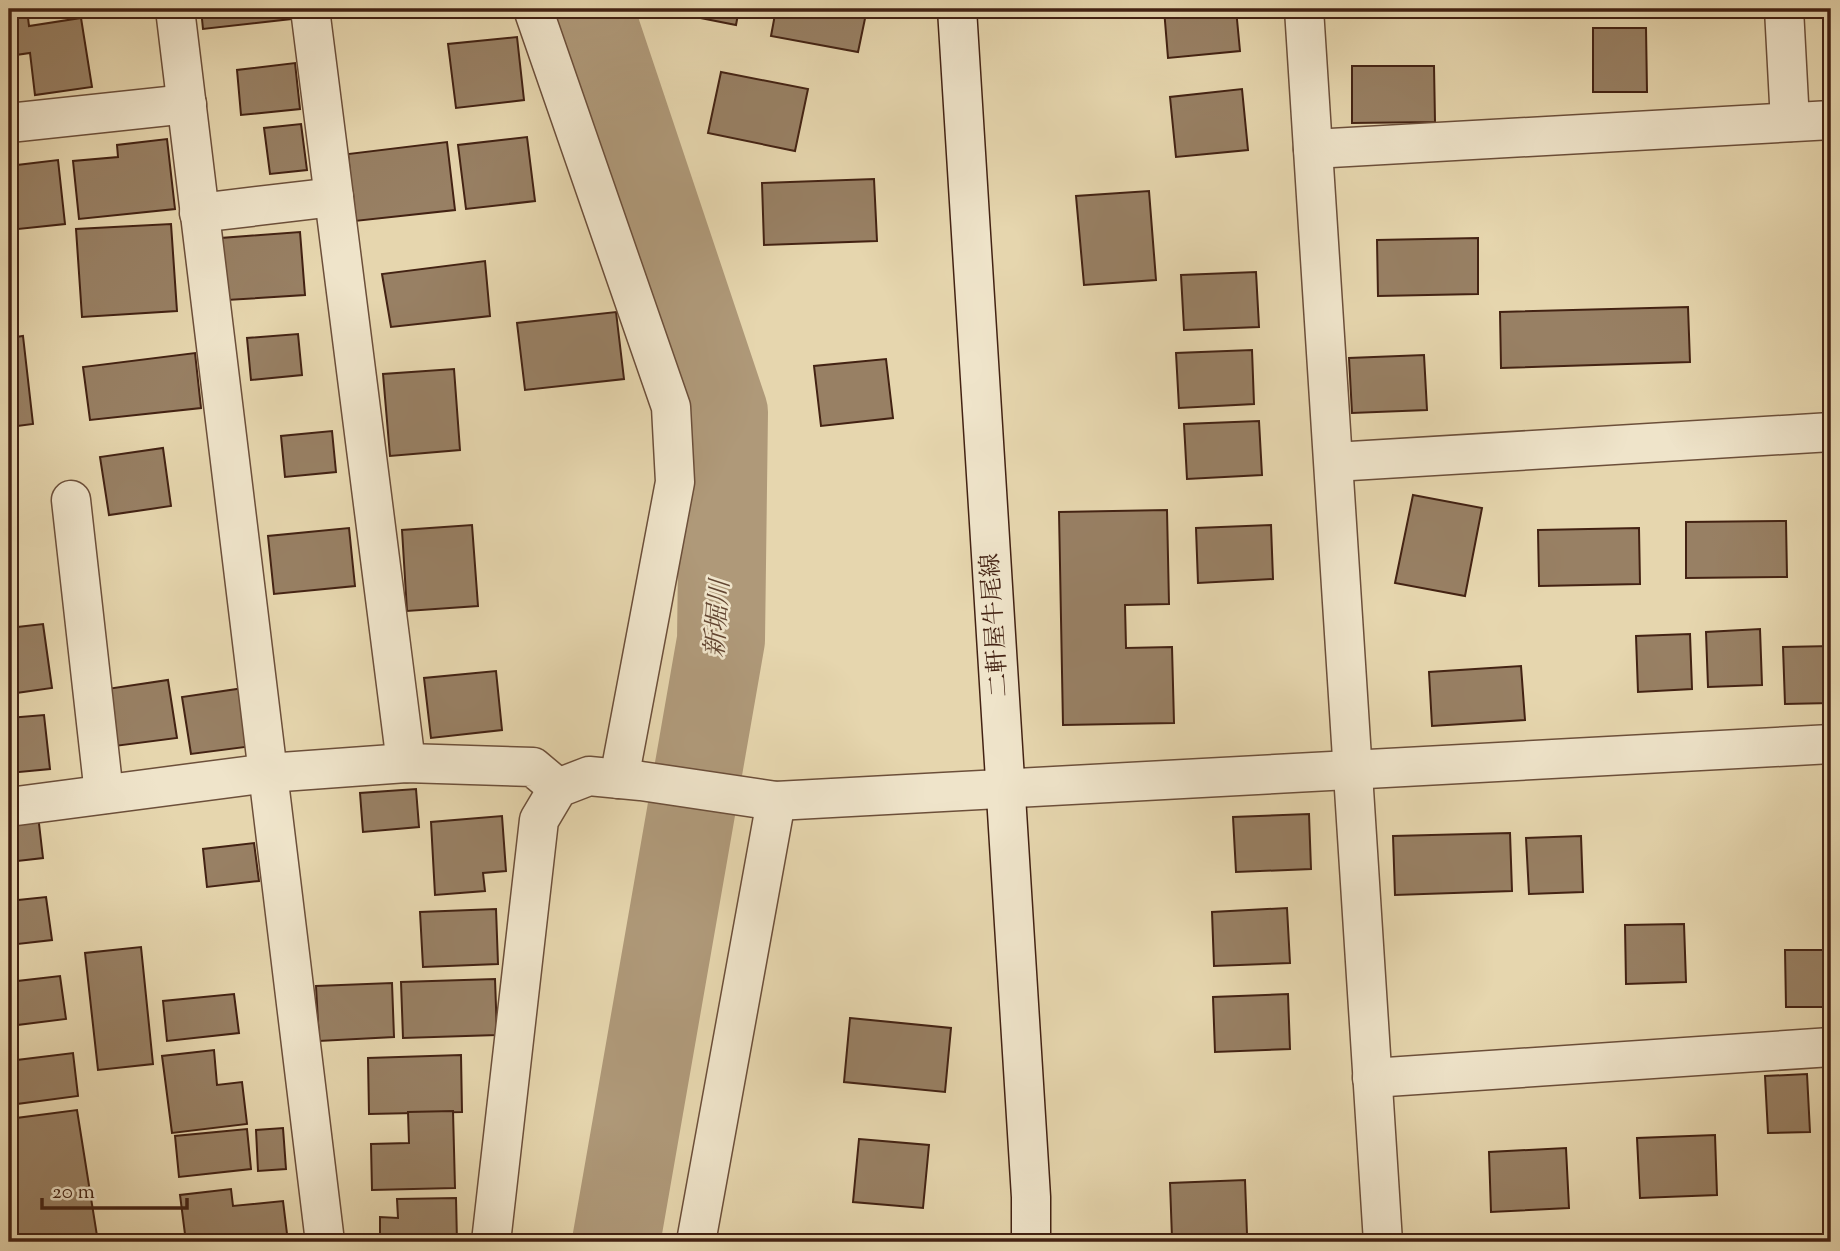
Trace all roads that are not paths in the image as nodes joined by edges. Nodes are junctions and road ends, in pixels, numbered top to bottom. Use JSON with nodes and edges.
{"nodes":[{"id":1,"x":175,"y":9,"type":"edge"},
{"id":2,"x":310,"y":9,"type":"edge"},
{"id":3,"x":533,"y":9,"type":"edge"},
{"id":4,"x":957,"y":9,"type":"edge"},
{"id":5,"x":1304,"y":9,"type":"edge"},
{"id":6,"x":1784,"y":9,"type":"edge"},
{"id":7,"x":187,"y":104,"type":"junction"},
{"id":8,"x":1831,"y":120,"type":"edge"},
{"id":9,"x":1790,"y":122,"type":"junction"},
{"id":10,"x":9,"y":123,"type":"edge"},
{"id":11,"x":1313,"y":149,"type":"junction"},
{"id":12,"x":334,"y":197,"type":"junction"},
{"id":13,"x":200,"y":213,"type":"junction"},
{"id":14,"x":1831,"y":432,"type":"edge"},
{"id":15,"x":1334,"y":462,"type":"junction"},
{"id":16,"x":71,"y":500,"type":"dead end"},
{"id":17,"x":1831,"y":744,"type":"edge"},
{"id":18,"x":406,"y":763,"type":"junction"},
{"id":19,"x":1354,"y":771,"type":"junction"},
{"id":20,"x":268,"y":773,"type":"junction"},
{"id":21,"x":630,"y":780,"type":"junction"},
{"id":22,"x":1006,"y":787,"type":"junction"},
{"id":23,"x":558,"y":788,"type":"junction"},
{"id":24,"x":104,"y":794,"type":"junction"},
{"id":25,"x":761,"y":799,"type":"junction"},
{"id":26,"x":9,"y":807,"type":"edge"},
{"id":27,"x":1831,"y":1047,"type":"edge"},
{"id":28,"x":1372,"y":1078,"type":"junction"},
{"id":29,"x":325,"y":1242,"type":"edge"},
{"id":30,"x":491,"y":1242,"type":"edge"},
{"id":31,"x":696,"y":1242,"type":"edge"},
{"id":32,"x":1031,"y":1242,"type":"edge"},
{"id":33,"x":1383,"y":1242,"type":"edge"}],
"edges":[{"from":1,"to":7,"type":"street"},
{"from":2,"to":12,"type":"street"},
{"from":3,"to":21,"type":"street"},
{"from":4,"to":22,"type":"street","name":"二軒屋牛尾線"},
{"from":5,"to":11,"type":"street"},
{"from":6,"to":9,"type":"street"},
{"from":7,"to":10,"type":"street"},
{"from":7,"to":13,"type":"street"},
{"from":8,"to":9,"type":"street"},
{"from":9,"to":11,"type":"street"},
{"from":11,"to":15,"type":"street"},
{"from":12,"to":13,"type":"street"},
{"from":12,"to":18,"type":"street"},
{"from":13,"to":20,"type":"street"},
{"from":14,"to":15,"type":"street"},
{"from":15,"to":19,"type":"street"},
{"from":16,"to":24,"type":"street"},
{"from":17,"to":19,"type":"street"},
{"from":18,"to":20,"type":"street"},
{"from":18,"to":23,"type":"street"},
{"from":19,"to":22,"type":"street"},
{"from":19,"to":28,"type":"street"},
{"from":20,"to":24,"type":"street"},
{"from":20,"to":29,"type":"street"},
{"from":21,"to":23,"type":"street"},
{"from":21,"to":25,"type":"street"},
{"from":22,"to":25,"type":"street"},
{"from":22,"to":32,"type":"street","name":"二軒屋牛尾線"},
{"from":23,"to":30,"type":"street"},
{"from":24,"to":26,"type":"street"},
{"from":25,"to":31,"type":"street"},
{"from":27,"to":28,"type":"street"},
{"from":28,"to":33,"type":"street"}]}
